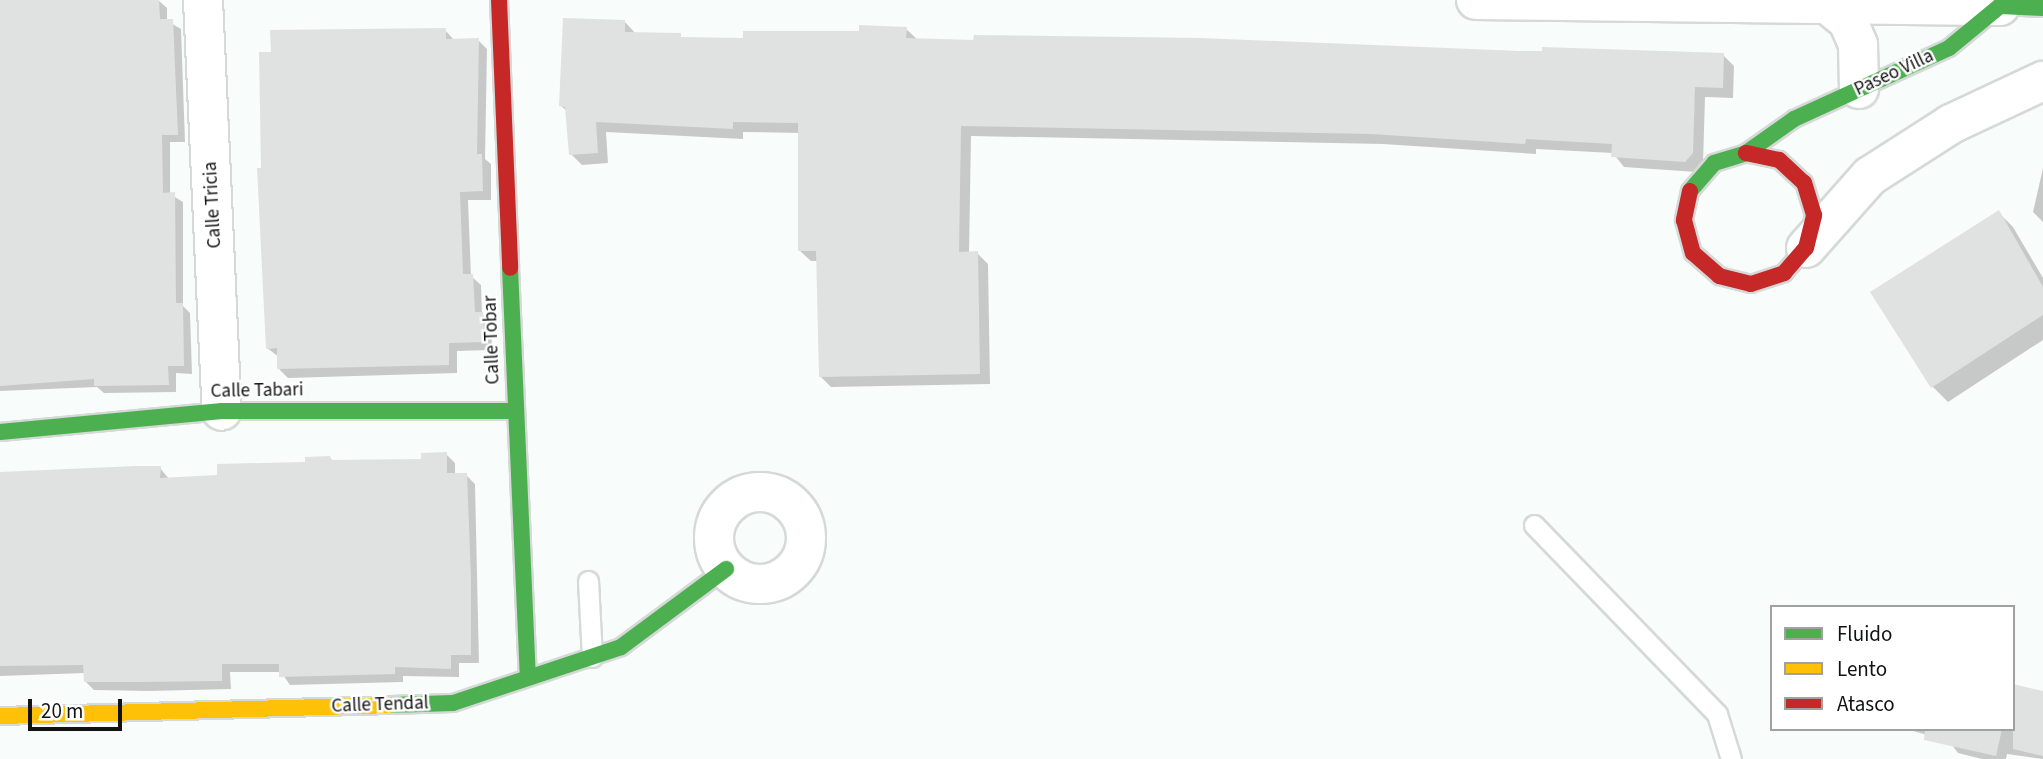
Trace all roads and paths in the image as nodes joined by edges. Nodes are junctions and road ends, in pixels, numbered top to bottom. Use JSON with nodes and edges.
{"nodes":[{"id":1,"x":203,"y":0,"type":"edge"},
{"id":2,"x":499,"y":0,"type":"edge"},
{"id":3,"x":1476,"y":0,"type":"edge"},
{"id":4,"x":1827,"y":4,"type":"junction"},
{"id":5,"x":2000,"y":6,"type":"junction"},
{"id":6,"x":2043,"y":8,"type":"edge"},
{"id":7,"x":2043,"y":81,"type":"edge"},
{"id":8,"x":1859,"y":89,"type":"junction"},
{"id":9,"x":1746,"y":153,"type":"junction"},
{"id":10,"x":1806,"y":248,"type":"junction"},
{"id":11,"x":222,"y":411,"type":"junction"},
{"id":12,"x":516,"y":411,"type":"junction"},
{"id":13,"x":0,"y":432,"type":"edge"},
{"id":14,"x":1534,"y":525,"type":"dead end"},
{"id":15,"x":726,"y":569,"type":"dead end"},
{"id":16,"x":588,"y":581,"type":"dead end"},
{"id":17,"x":592,"y":657,"type":"junction"},
{"id":18,"x":528,"y":678,"type":"junction"},
{"id":19,"x":0,"y":716,"type":"edge"},
{"id":20,"x":1731,"y":759,"type":"edge"}],
"edges":[{"from":1,"to":11,"type":"street","name":"Calle Tricia"},
{"from":2,"to":12,"type":"street","name":"Calle Tobar"},
{"from":3,"to":4,"type":"street"},
{"from":4,"to":5,"type":"street"},
{"from":4,"to":8,"type":"street"},
{"from":5,"to":6,"type":"street"},
{"from":5,"to":8,"type":"street","name":"Paseo Villa"},
{"from":7,"to":10,"type":"street","name":"Paseo Villa"},
{"from":8,"to":9,"type":"street","name":"Paseo Villa"},
{"from":9,"to":10,"type":"street"},
{"from":9,"to":10,"type":"street","name":"Paseo Villa"},
{"from":11,"to":12,"type":"street","name":"Calle Tabari"},
{"from":11,"to":13,"type":"street","name":"Calle Tabari"},
{"from":12,"to":18,"type":"street","name":"Calle Tobar"},
{"from":14,"to":20,"type":"lane"},
{"from":15,"to":17,"type":"street","name":"Calle Tendal"},
{"from":16,"to":17,"type":"lane"},
{"from":17,"to":18,"type":"street","name":"Calle Tendal"},
{"from":18,"to":19,"type":"street","name":"Calle Tendal"}]}
